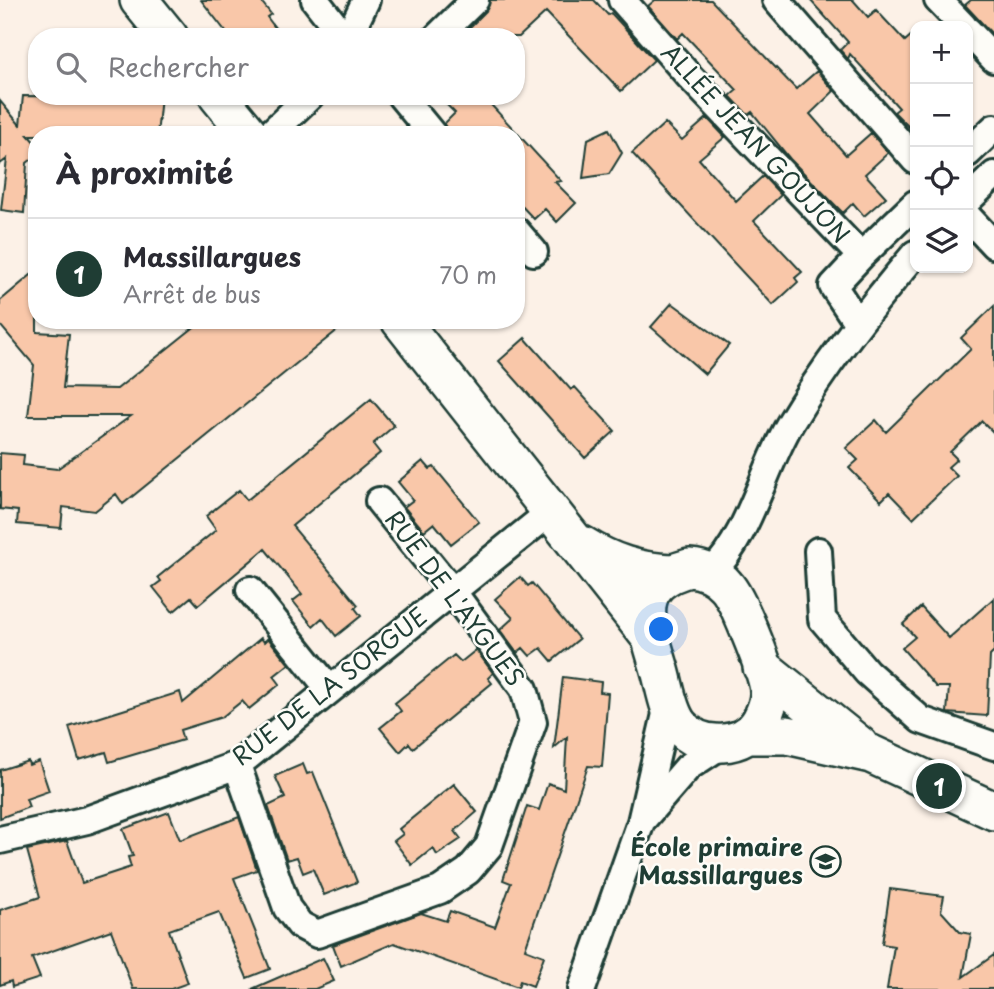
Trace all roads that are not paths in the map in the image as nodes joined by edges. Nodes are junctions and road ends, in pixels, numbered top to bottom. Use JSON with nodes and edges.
{"nodes":[{"id":1,"x":139,"y":0,"type":"edge"},
{"id":2,"x":315,"y":0,"type":"edge"},
{"id":3,"x":366,"y":0,"type":"edge"},
{"id":4,"x":475,"y":0,"type":"edge"},
{"id":5,"x":621,"y":0,"type":"edge"},
{"id":6,"x":776,"y":0,"type":"edge"},
{"id":7,"x":939,"y":0,"type":"edge"},
{"id":8,"x":958,"y":21,"type":"edge"},
{"id":9,"x":162,"y":28,"type":"edge"},
{"id":10,"x":337,"y":28,"type":"edge"},
{"id":11,"x":356,"y":28,"type":"edge"},
{"id":12,"x":446,"y":28,"type":"edge"},
{"id":13,"x":973,"y":36,"type":"edge"},
{"id":14,"x":994,"y":59,"type":"edge"},
{"id":15,"x":225,"y":105,"type":"edge"},
{"id":16,"x":301,"y":105,"type":"edge"},
{"id":17,"x":408,"y":105,"type":"edge"},
{"id":18,"x":243,"y":126,"type":"edge"},
{"id":19,"x":278,"y":126,"type":"edge"},
{"id":20,"x":426,"y":126,"type":"edge"},
{"id":21,"x":994,"y":128,"type":"edge"},
{"id":22,"x":973,"y":148,"type":"edge"},
{"id":23,"x":910,"y":154,"type":"edge"},
{"id":24,"x":994,"y":174,"type":"edge"},
{"id":25,"x":973,"y":195,"type":"edge"},
{"id":26,"x":910,"y":209,"type":"edge"},
{"id":27,"x":973,"y":222,"type":"edge"},
{"id":28,"x":525,"y":242,"type":"edge"},
{"id":29,"x":994,"y":245,"type":"edge"},
{"id":30,"x":534,"y":252,"type":"dead end"},
{"id":31,"x":861,"y":256,"type":"junction"},
{"id":32,"x":910,"y":260,"type":"edge"},
{"id":33,"x":857,"y":322,"type":"junction"},
{"id":34,"x":407,"y":329,"type":"edge"},
{"id":35,"x":379,"y":501,"type":"dead end"},
{"id":36,"x":553,"y":510,"type":"junction"},
{"id":37,"x":578,"y":543,"type":"junction"},
{"id":38,"x":818,"y":551,"type":"dead end"},
{"id":39,"x":672,"y":573,"type":"junction"},
{"id":40,"x":711,"y":573,"type":"junction"},
{"id":41,"x":250,"y":590,"type":"dead end"},
{"id":42,"x":452,"y":591,"type":"junction"},
{"id":43,"x":650,"y":637,"type":"junction"},
{"id":44,"x":762,"y":667,"type":"junction"},
{"id":45,"x":330,"y":690,"type":"junction"},
{"id":46,"x":668,"y":701,"type":"junction"},
{"id":47,"x":735,"y":739,"type":"junction"},
{"id":48,"x":994,"y":746,"type":"edge"},
{"id":49,"x":871,"y":754,"type":"junction"},
{"id":50,"x":237,"y":765,"type":"junction"},
{"id":51,"x":992,"y":804,"type":"edge"},
{"id":52,"x":640,"y":822,"type":"junction"},
{"id":53,"x":0,"y":840,"type":"edge"},
{"id":54,"x":582,"y":989,"type":"edge"}],
"edges":[{"from":1,"to":9,"type":"street"},
{"from":2,"to":10,"type":"street"},
{"from":3,"to":11,"type":"street"},
{"from":4,"to":12,"type":"street"},
{"from":5,"to":31,"type":"street","name":"ALLÉE JEAN GOUJON"},
{"from":6,"to":23,"type":"street"},
{"from":7,"to":8,"type":"street"},
{"from":13,"to":14,"type":"street"},
{"from":15,"to":18,"type":"street"},
{"from":16,"to":19,"type":"street"},
{"from":17,"to":20,"type":"street"},
{"from":21,"to":22,"type":"street"},
{"from":24,"to":25,"type":"street"},
{"from":26,"to":31,"type":"street"},
{"from":27,"to":29,"type":"street"},
{"from":28,"to":30,"type":"street"},
{"from":31,"to":33,"type":"street","name":"ALLÉE JEAN GOUJON"},
{"from":32,"to":33,"type":"street"},
{"from":33,"to":40,"type":"street"},
{"from":34,"to":36,"type":"street"},
{"from":35,"to":42,"type":"street","name":"RUE DE L'AYGUES"},
{"from":36,"to":37,"type":"street"},
{"from":36,"to":42,"type":"street","name":"RUE DE LA SORGUE"},
{"from":37,"to":39,"type":"street"},
{"from":37,"to":43,"type":"street"},
{"from":38,"to":48,"type":"street"},
{"from":39,"to":40,"type":"street"},
{"from":39,"to":43,"type":"street"},
{"from":40,"to":44,"type":"street"},
{"from":41,"to":45,"type":"street"},
{"from":42,"to":45,"type":"street","name":"RUE DE LA SORGUE"},
{"from":42,"to":50,"type":"street","name":"RUE DE L'AYGUES"},
{"from":43,"to":46,"type":"street"},
{"from":44,"to":47,"type":"street"},
{"from":44,"to":49,"type":"street"},
{"from":45,"to":50,"type":"street","name":"RUE DE LA SORGUE"},
{"from":46,"to":47,"type":"street"},
{"from":46,"to":52,"type":"street"},
{"from":47,"to":49,"type":"street"},
{"from":47,"to":52,"type":"street"},
{"from":49,"to":51,"type":"street"},
{"from":50,"to":53,"type":"street","name":"RUE DE LA SORGUE"},
{"from":52,"to":54,"type":"street"}]}
